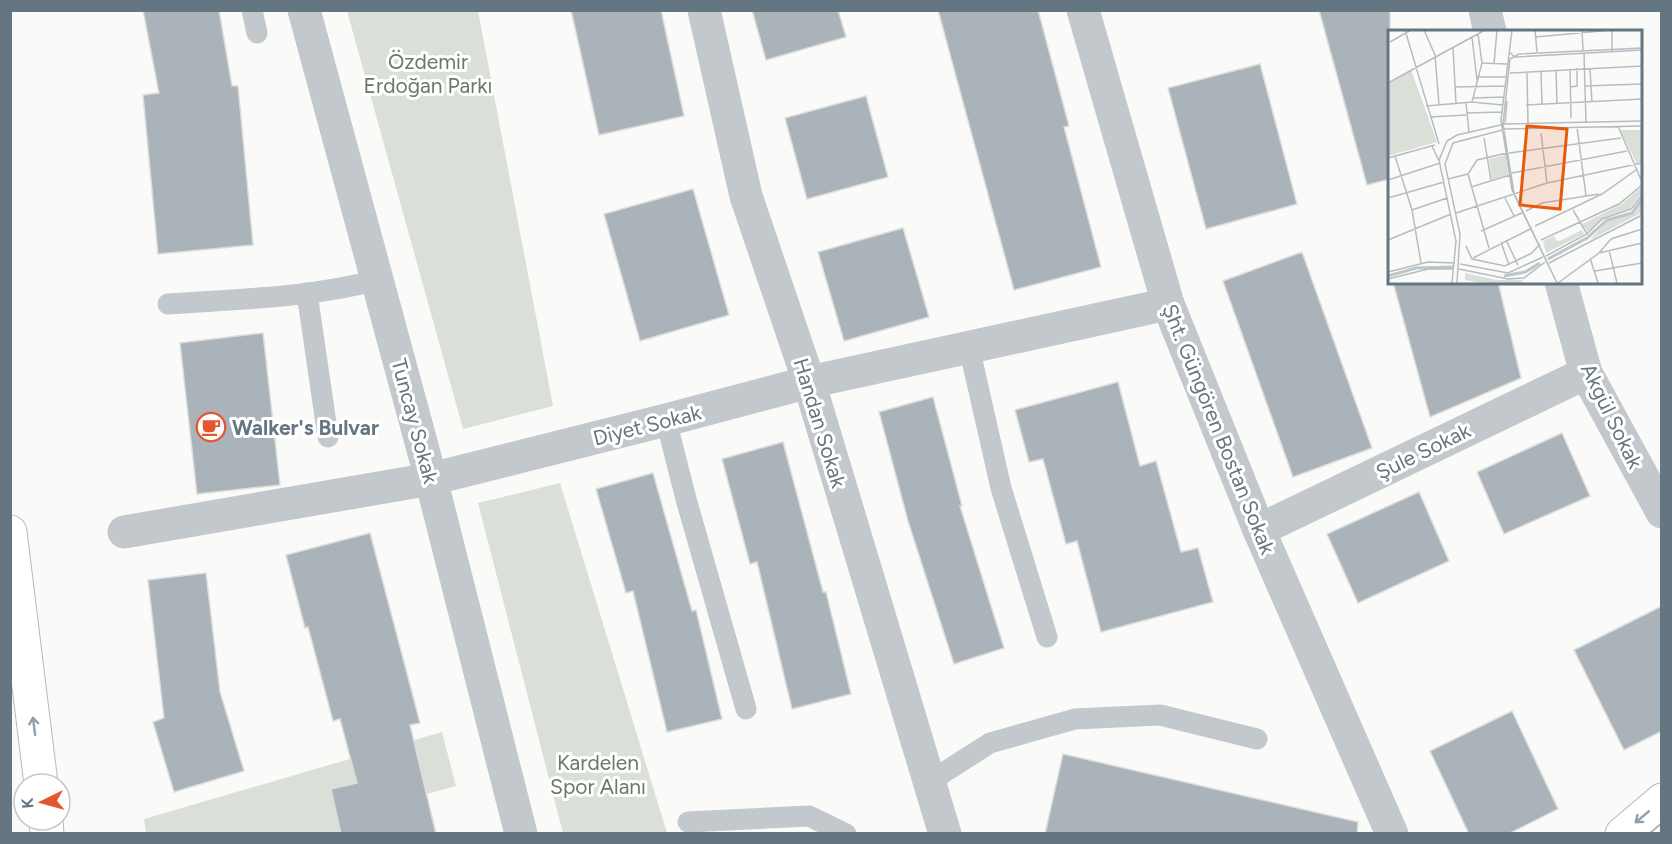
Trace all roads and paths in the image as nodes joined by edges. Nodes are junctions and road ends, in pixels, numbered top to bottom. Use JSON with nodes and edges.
{"nodes":[{"id":1,"x":252,"y":10,"type":"edge"},
{"id":2,"x":304,"y":10,"type":"edge"},
{"id":3,"x":704,"y":10,"type":"edge"},
{"id":4,"x":1083,"y":10,"type":"edge"},
{"id":5,"x":1485,"y":10,"type":"edge"},
{"id":6,"x":1490,"y":30,"type":"edge"},
{"id":7,"x":257,"y":33,"type":"dead end"},
{"id":8,"x":377,"y":280,"type":"junction"},
{"id":9,"x":1562,"y":284,"type":"edge"},
{"id":10,"x":307,"y":293,"type":"junction"},
{"id":11,"x":168,"y":304,"type":"dead end"},
{"id":12,"x":1168,"y":304,"type":"junction"},
{"id":13,"x":969,"y":348,"type":"junction"},
{"id":14,"x":1586,"y":373,"type":"junction"},
{"id":15,"x":809,"y":382,"type":"junction"},
{"id":16,"x":666,"y":420,"type":"junction"},
{"id":17,"x":328,"y":437,"type":"dead end"},
{"id":18,"x":431,"y":479,"type":"junction"},
{"id":19,"x":1662,"y":512,"type":"edge"},
{"id":20,"x":1259,"y":530,"type":"junction"},
{"id":21,"x":10,"y":532,"type":"edge"},
{"id":22,"x":124,"y":532,"type":"dead end"},
{"id":23,"x":1047,"y":637,"type":"dead end"},
{"id":24,"x":746,"y":709,"type":"dead end"},
{"id":25,"x":1257,"y":738,"type":"dead end"},
{"id":26,"x":40,"y":772,"type":"edge"},
{"id":27,"x":929,"y":782,"type":"junction"},
{"id":28,"x":1662,"y":800,"type":"edge"},
{"id":29,"x":688,"y":822,"type":"dead end"},
{"id":30,"x":522,"y":834,"type":"edge"},
{"id":31,"x":846,"y":834,"type":"edge"},
{"id":32,"x":945,"y":834,"type":"edge"},
{"id":33,"x":1392,"y":834,"type":"edge"},
{"id":34,"x":1622,"y":834,"type":"edge"}],
"edges":[{"from":1,"to":7,"type":"lane"},
{"from":2,"to":8,"type":"street","name":"Tuncay Sokak"},
{"from":3,"to":15,"type":"street","name":"Handan Sokak"},
{"from":4,"to":12,"type":"street","name":"Şht. Güngören Bostan Sokak"},
{"from":5,"to":6,"type":"street"},
{"from":8,"to":10,"type":"lane"},
{"from":8,"to":18,"type":"street","name":"Tuncay Sokak"},
{"from":9,"to":14,"type":"street","name":"Akgül Sokak"},
{"from":10,"to":11,"type":"lane"},
{"from":10,"to":17,"type":"lane"},
{"from":12,"to":13,"type":"street","name":"Diyet Sokak"},
{"from":12,"to":20,"type":"street","name":"Şht. Güngören Bostan Sokak"},
{"from":13,"to":15,"type":"street","name":"Diyet Sokak"},
{"from":13,"to":23,"type":"lane"},
{"from":14,"to":19,"type":"street","name":"Akgül Sokak"},
{"from":14,"to":20,"type":"street","name":"Şule Sokak"},
{"from":15,"to":16,"type":"street","name":"Diyet Sokak"},
{"from":15,"to":27,"type":"street","name":"Handan Sokak"},
{"from":16,"to":18,"type":"street","name":"Diyet Sokak"},
{"from":16,"to":24,"type":"lane"},
{"from":18,"to":22,"type":"street","name":"Diyet Sokak"},
{"from":18,"to":30,"type":"street","name":"Tuncay Sokak"},
{"from":20,"to":33,"type":"street","name":"Şht. Güngören Bostan Sokak"},
{"from":26,"to":21,"type":"main road","one_way":true},
{"from":25,"to":27,"type":"lane"},
{"from":27,"to":32,"type":"street","name":"Handan Sokak"},
{"from":28,"to":34,"type":"main road","one_way":true},
{"from":29,"to":31,"type":"lane"}]}
